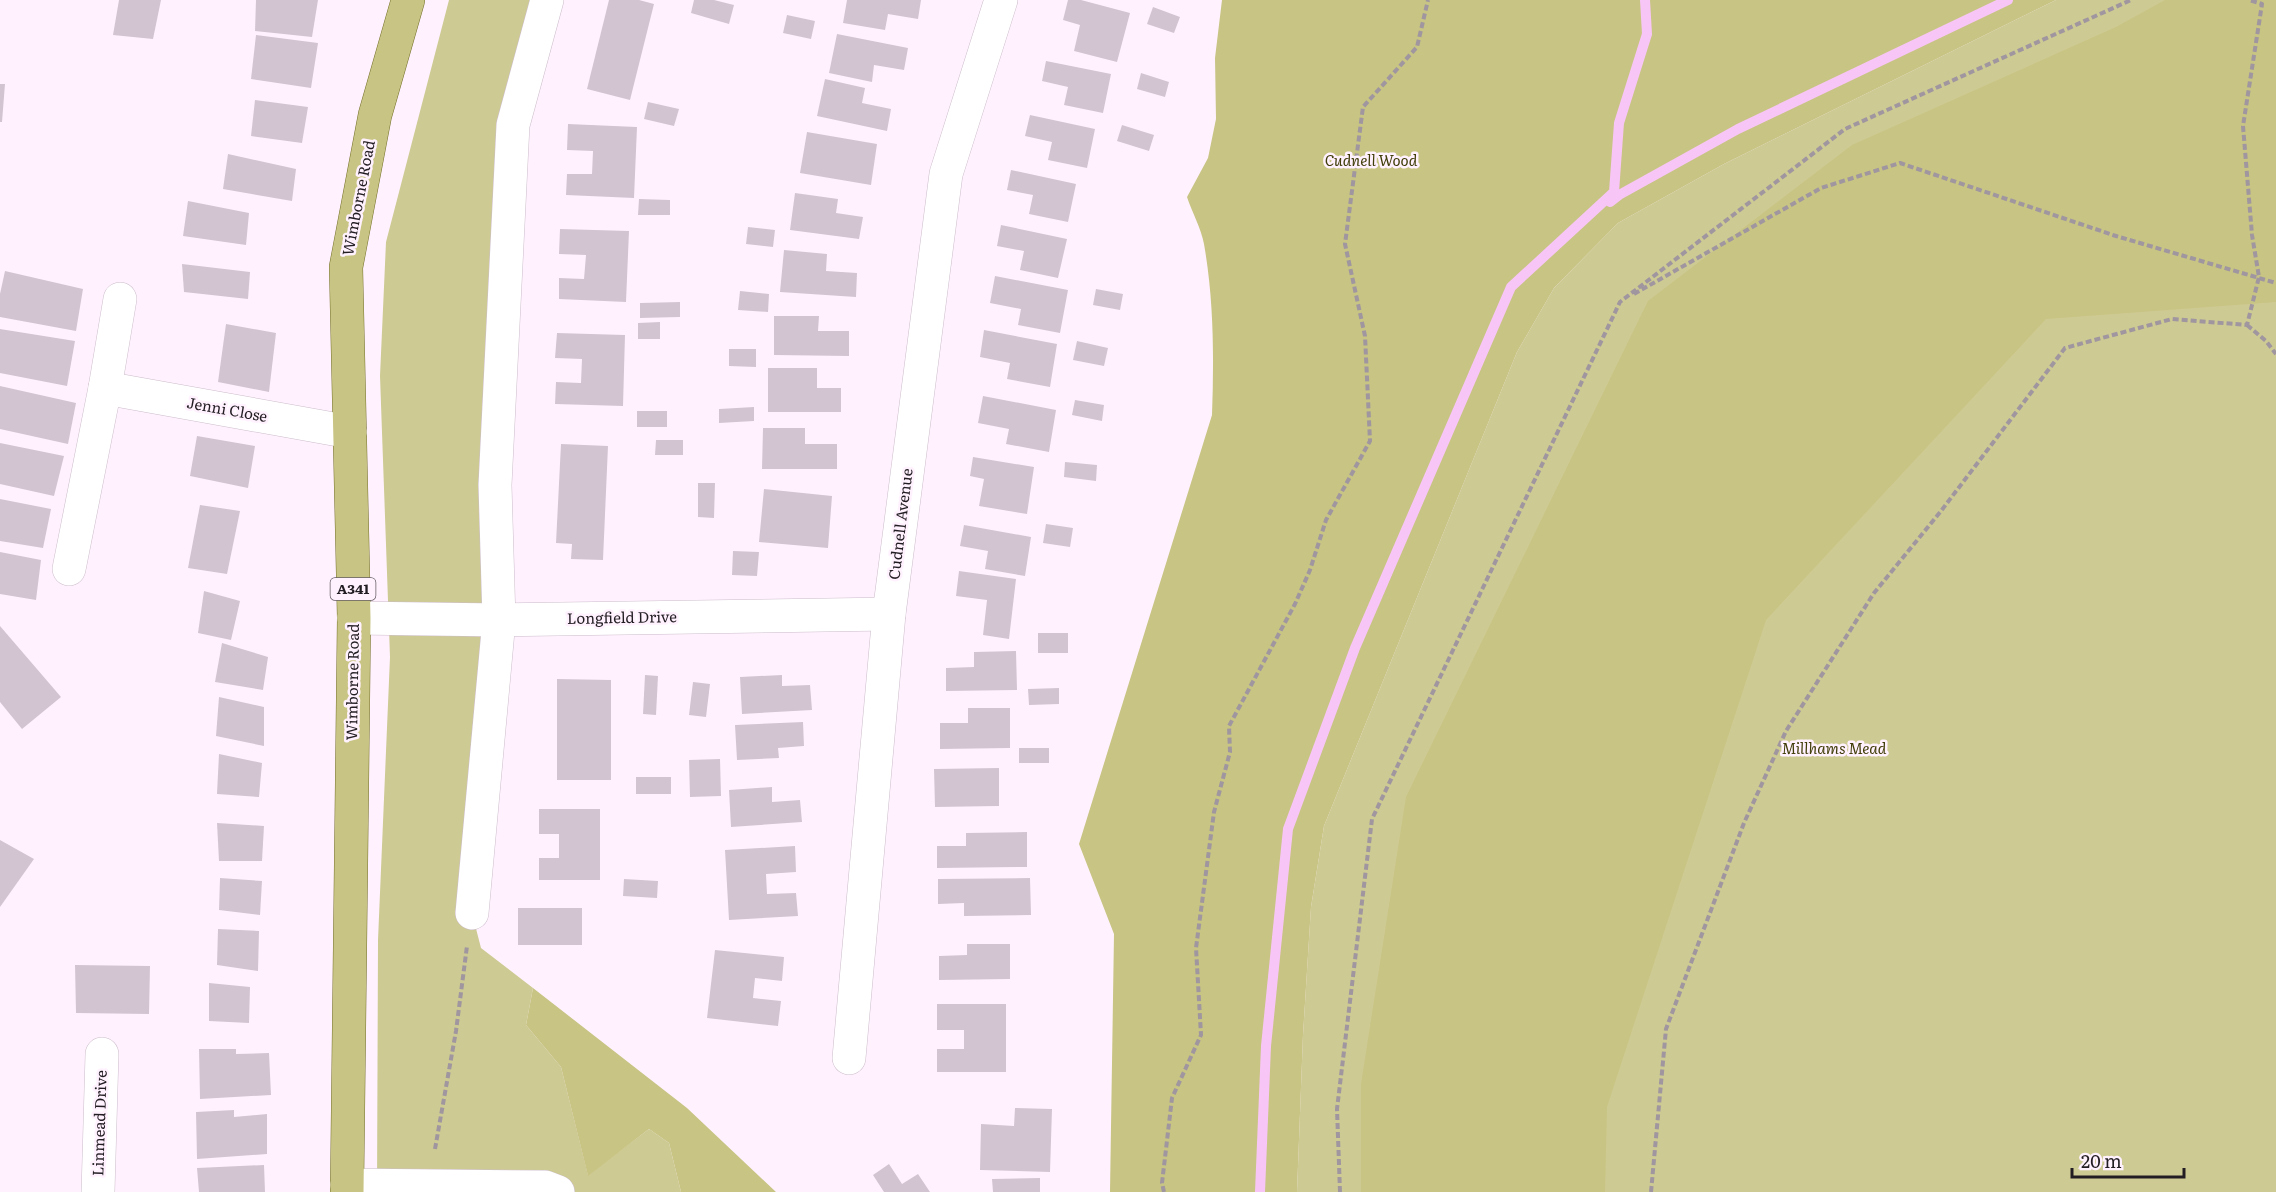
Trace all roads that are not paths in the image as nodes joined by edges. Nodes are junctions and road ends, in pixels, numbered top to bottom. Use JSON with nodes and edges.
{"nodes":[{"id":1,"x":408,"y":0,"type":"edge"},
{"id":2,"x":547,"y":0,"type":"edge"},
{"id":3,"x":1001,"y":0,"type":"edge"},
{"id":4,"x":120,"y":299,"type":"dead end"},
{"id":5,"x":105,"y":388,"type":"junction"},
{"id":6,"x":350,"y":432,"type":"junction"},
{"id":7,"x":69,"y":569,"type":"dead end"},
{"id":8,"x":889,"y":614,"type":"junction"},
{"id":9,"x":354,"y":618,"type":"junction"},
{"id":10,"x":499,"y":620,"type":"junction"},
{"id":11,"x":472,"y":913,"type":"road end"},
{"id":12,"x":102,"y":1054,"type":"dead end"},
{"id":13,"x":849,"y":1058,"type":"dead end"},
{"id":14,"x":347,"y":1189,"type":"edge"},
{"id":15,"x":98,"y":1192,"type":"edge"},
{"id":16,"x":558,"y":1192,"type":"edge"}],
"edges":[{"from":1,"to":6,"type":"main road","name":"Wimborne Road","number":"A341"},
{"from":2,"to":10,"type":"street"},
{"from":3,"to":8,"type":"street","name":"Cudnell Avenue"},
{"from":4,"to":5,"type":"street"},
{"from":5,"to":6,"type":"street","name":"Jenni Close"},
{"from":5,"to":7,"type":"street"},
{"from":6,"to":9,"type":"main road","name":"Wimborne Road","number":"A341"},
{"from":8,"to":10,"type":"street","name":"Longfield Drive"},
{"from":8,"to":13,"type":"street","name":"Cudnell Avenue"},
{"from":9,"to":10,"type":"street","name":"Longfield Drive"},
{"from":9,"to":14,"type":"main road","name":"Wimborne Road","number":"A341"},
{"from":10,"to":11,"type":"street"},
{"from":12,"to":15,"type":"street","name":"Linmead Drive"},
{"from":14,"to":16,"type":"street"}]}
